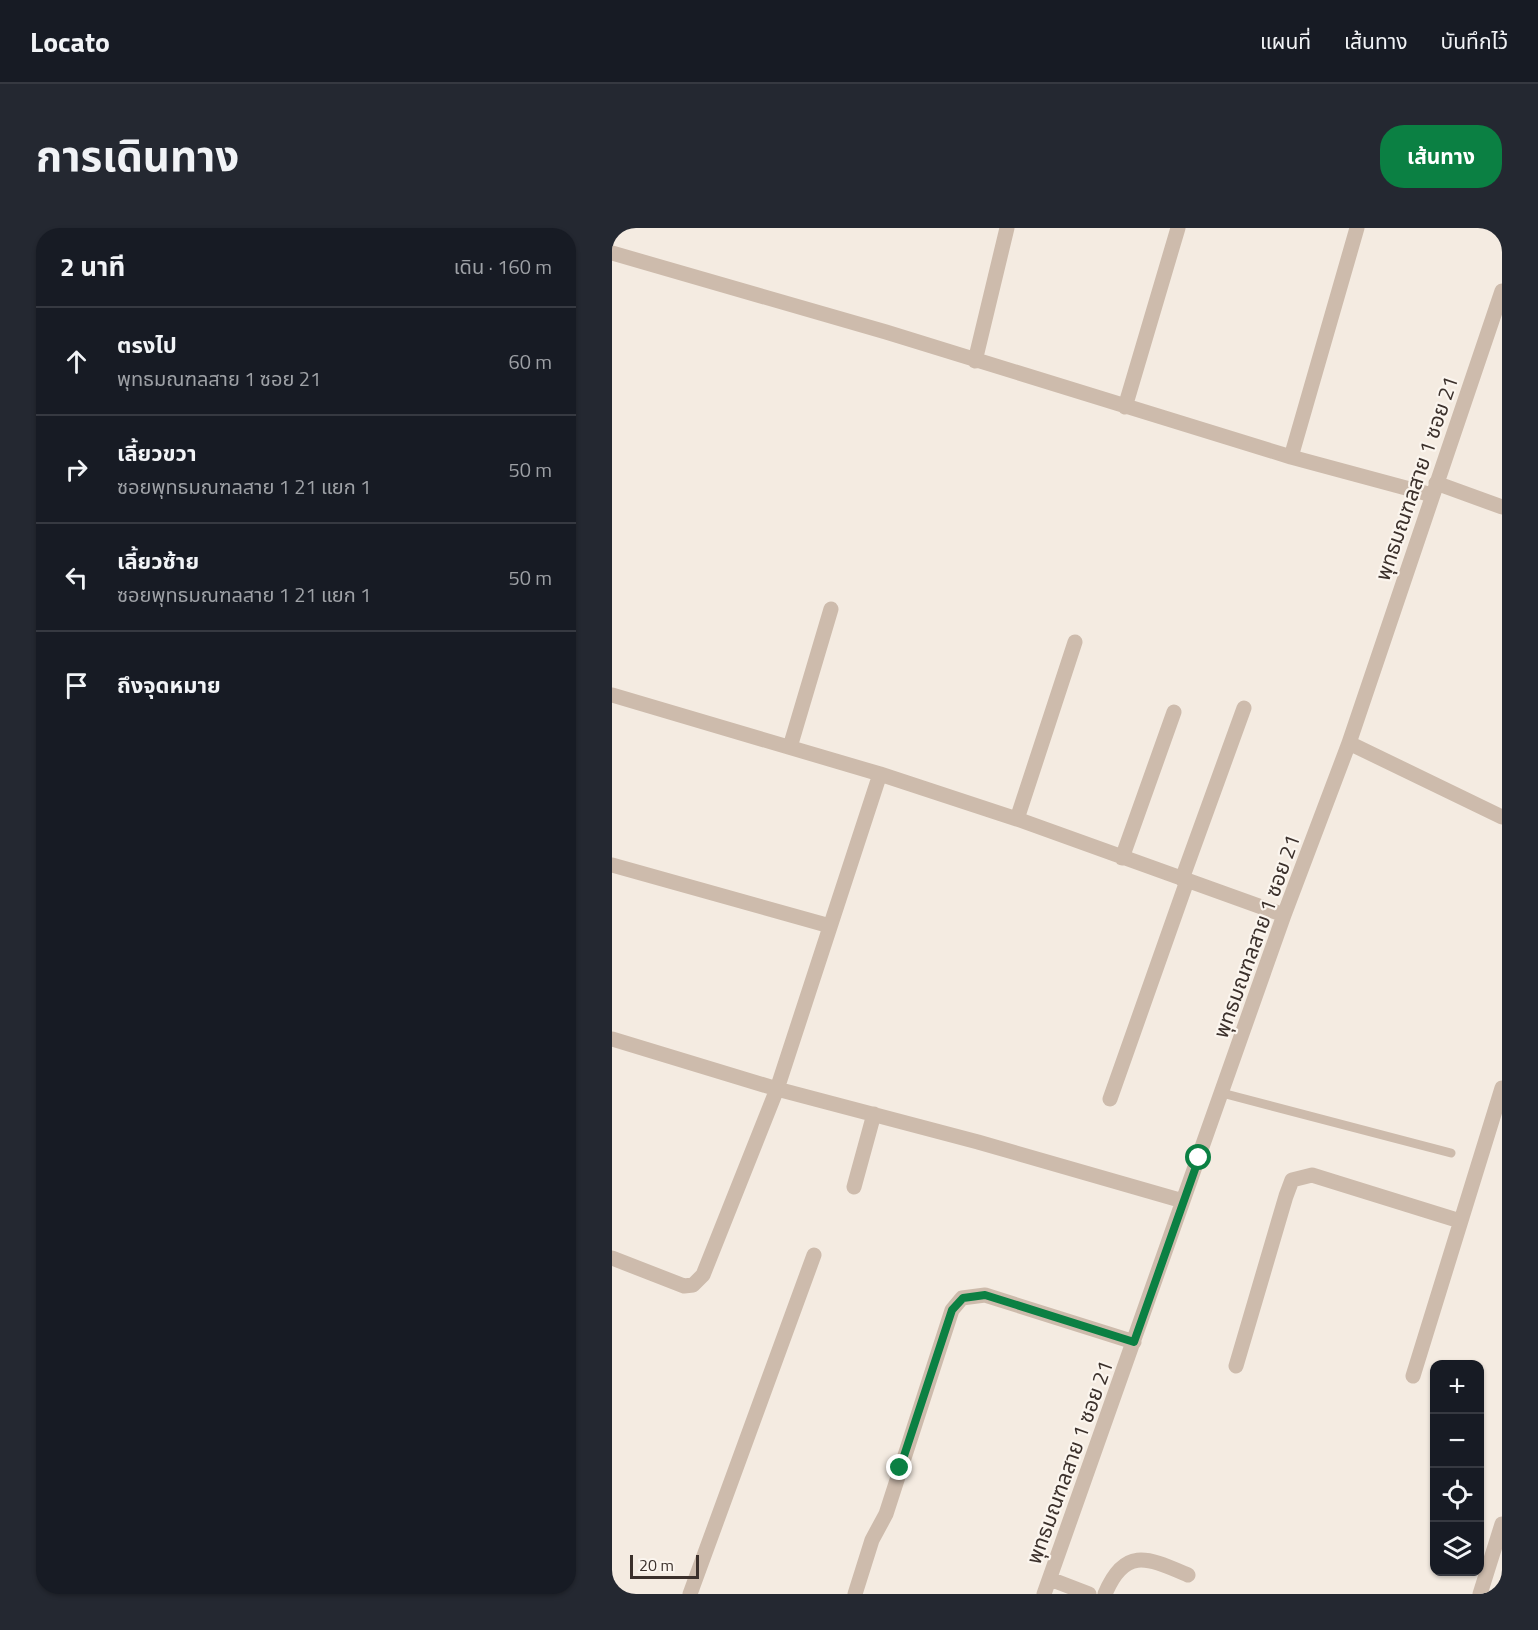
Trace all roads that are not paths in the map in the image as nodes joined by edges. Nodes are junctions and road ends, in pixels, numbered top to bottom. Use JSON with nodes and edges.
{"nodes":[{"id":1,"x":1007,"y":228,"type":"edge"},
{"id":2,"x":1178,"y":228,"type":"edge"},
{"id":3,"x":1357,"y":228,"type":"edge"},
{"id":4,"x":612,"y":253,"type":"edge"},
{"id":5,"x":1502,"y":291,"type":"edge"},
{"id":6,"x":975,"y":361,"type":"junction"},
{"id":7,"x":1125,"y":407,"type":"junction"},
{"id":8,"x":1291,"y":457,"type":"junction"},
{"id":9,"x":1434,"y":489,"type":"junction"},
{"id":10,"x":1502,"y":507,"type":"edge"},
{"id":11,"x":831,"y":609,"type":"dead end"},
{"id":12,"x":1075,"y":642,"type":"dead end"},
{"id":13,"x":612,"y":694,"type":"edge"},
{"id":14,"x":1244,"y":708,"type":"dead end"},
{"id":15,"x":1174,"y":712,"type":"dead end"},
{"id":16,"x":1349,"y":743,"type":"junction"},
{"id":17,"x":790,"y":747,"type":"junction"},
{"id":18,"x":880,"y":774,"type":"junction"},
{"id":19,"x":1502,"y":816,"type":"edge"},
{"id":20,"x":1017,"y":819,"type":"junction"},
{"id":21,"x":1122,"y":858,"type":"junction"},
{"id":22,"x":612,"y":864,"type":"edge"},
{"id":23,"x":1185,"y":880,"type":"junction"},
{"id":24,"x":1284,"y":915,"type":"junction"},
{"id":25,"x":830,"y":926,"type":"junction"},
{"id":26,"x":612,"y":1039,"type":"edge"},
{"id":27,"x":777,"y":1089,"type":"junction"},
{"id":28,"x":1502,"y":1089,"type":"edge"},
{"id":29,"x":1222,"y":1093,"type":"junction"},
{"id":30,"x":1110,"y":1099,"type":"dead end"},
{"id":31,"x":874,"y":1114,"type":"junction"},
{"id":32,"x":1451,"y":1154,"type":"dead end"},
{"id":33,"x":854,"y":1187,"type":"dead end"},
{"id":34,"x":1184,"y":1201,"type":"junction"},
{"id":35,"x":1460,"y":1221,"type":"junction"},
{"id":36,"x":814,"y":1255,"type":"dead end"},
{"id":37,"x":612,"y":1258,"type":"edge"},
{"id":38,"x":1134,"y":1342,"type":"junction"},
{"id":39,"x":1236,"y":1366,"type":"dead end"},
{"id":40,"x":1413,"y":1376,"type":"dead end"},
{"id":41,"x":1502,"y":1524,"type":"edge"},
{"id":42,"x":1188,"y":1575,"type":"dead end"},
{"id":43,"x":1050,"y":1579,"type":"junction"},
{"id":44,"x":1485,"y":1593,"type":"edge"},
{"id":45,"x":690,"y":1594,"type":"edge"},
{"id":46,"x":855,"y":1594,"type":"edge"},
{"id":47,"x":1044,"y":1594,"type":"edge"},
{"id":48,"x":1089,"y":1594,"type":"edge"},
{"id":49,"x":1105,"y":1594,"type":"edge"}],
"edges":[{"from":1,"to":6,"type":"street"},
{"from":2,"to":7,"type":"street"},
{"from":3,"to":8,"type":"street"},
{"from":4,"to":6,"type":"street"},
{"from":5,"to":9,"type":"street","name":"พุทธมณฑลสาย 1 ซอย 21"},
{"from":6,"to":7,"type":"street"},
{"from":7,"to":8,"type":"street"},
{"from":8,"to":9,"type":"street"},
{"from":9,"to":10,"type":"street"},
{"from":9,"to":16,"type":"street","name":"พุทธมณฑลสาย 1 ซอย 21"},
{"from":11,"to":17,"type":"street"},
{"from":12,"to":20,"type":"street"},
{"from":13,"to":17,"type":"street"},
{"from":14,"to":23,"type":"street"},
{"from":15,"to":21,"type":"street"},
{"from":16,"to":19,"type":"street"},
{"from":16,"to":24,"type":"street","name":"พุทธมณฑลสาย 1 ซอย 21"},
{"from":17,"to":18,"type":"street"},
{"from":18,"to":20,"type":"street"},
{"from":18,"to":25,"type":"street"},
{"from":20,"to":21,"type":"street"},
{"from":21,"to":23,"type":"street"},
{"from":22,"to":25,"type":"street"},
{"from":23,"to":24,"type":"street"},
{"from":23,"to":30,"type":"street"},
{"from":24,"to":29,"type":"street","name":"พุทธมณฑลสาย 1 ซอย 21"},
{"from":25,"to":27,"type":"street"},
{"from":26,"to":27,"type":"street"},
{"from":27,"to":31,"type":"street"},
{"from":27,"to":37,"type":"street"},
{"from":28,"to":35,"type":"street"},
{"from":29,"to":32,"type":"lane"},
{"from":29,"to":34,"type":"street","name":"พุทธมณฑลสาย 1 ซอย 21"},
{"from":31,"to":33,"type":"street"},
{"from":31,"to":34,"type":"street"},
{"from":34,"to":38,"type":"street","name":"พุทธมณฑลสาย 1 ซอย 21"},
{"from":35,"to":39,"type":"street"},
{"from":35,"to":40,"type":"street"},
{"from":36,"to":45,"type":"street"},
{"from":38,"to":43,"type":"street","name":"พุทธมณฑลสาย 1 ซอย 21"},
{"from":38,"to":46,"type":"street"},
{"from":41,"to":44,"type":"street"},
{"from":42,"to":49,"type":"street"},
{"from":43,"to":47,"type":"street","name":"พุทธมณฑลสาย 1 ซอย 21"},
{"from":43,"to":48,"type":"street"}]}
